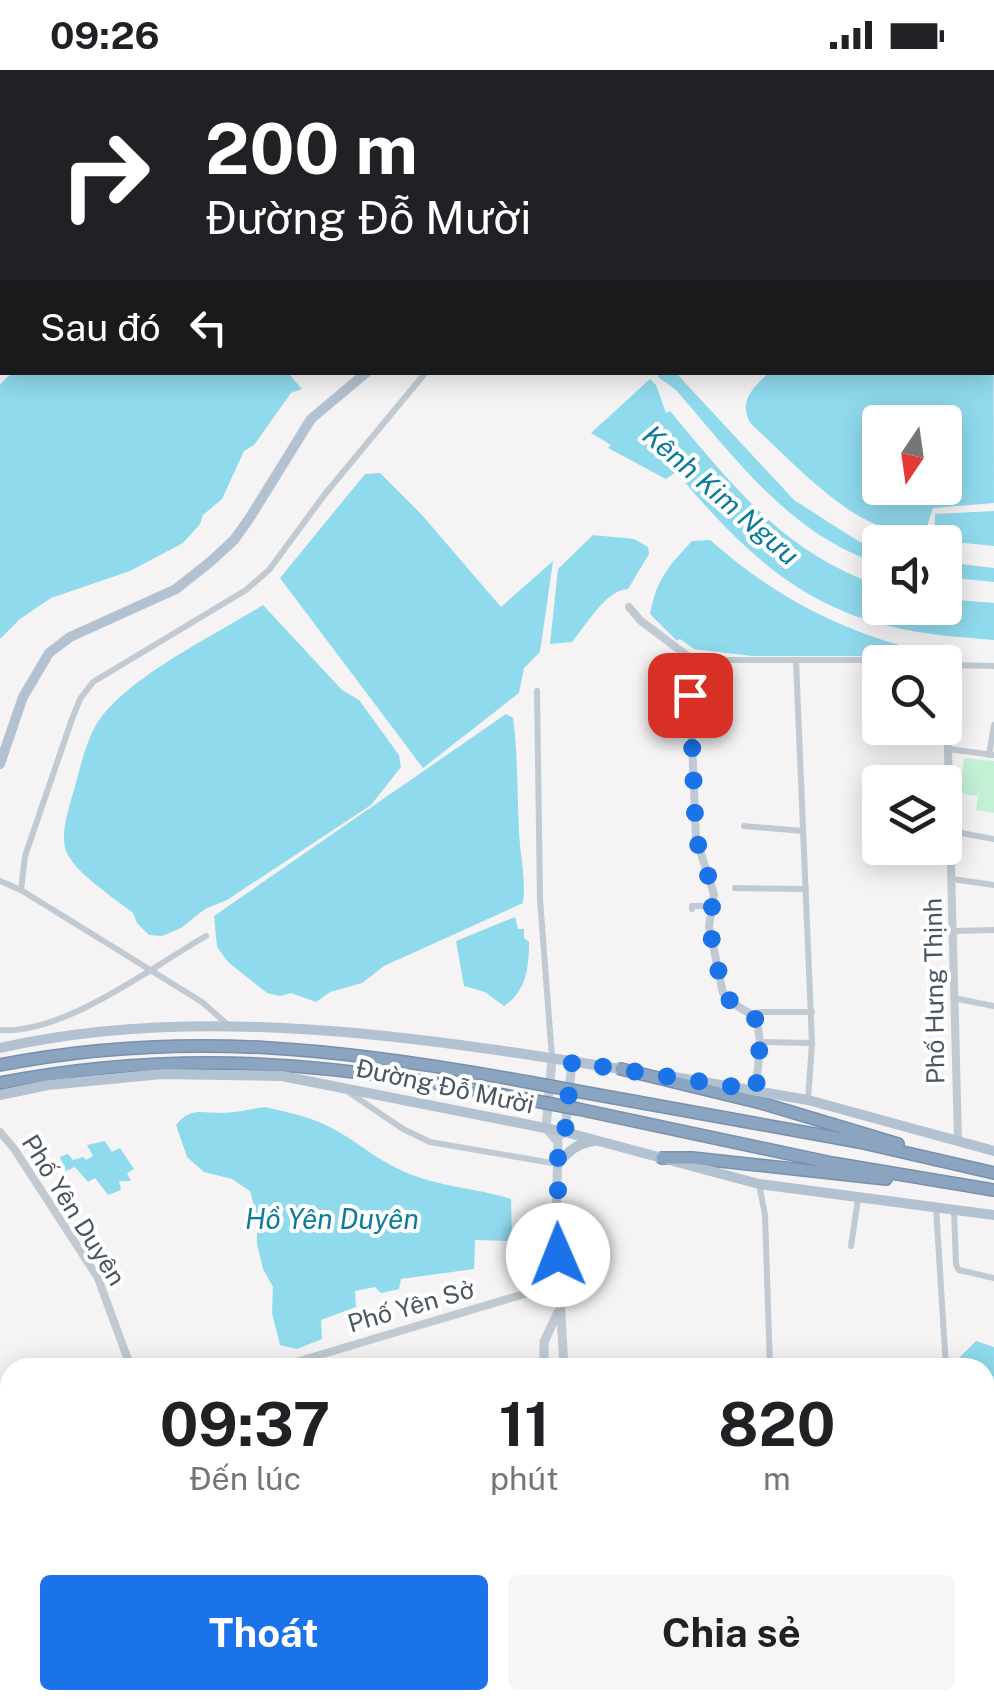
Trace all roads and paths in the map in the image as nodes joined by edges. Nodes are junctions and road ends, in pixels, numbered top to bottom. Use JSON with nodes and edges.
{"nodes":[{"id":1,"x":363,"y":375,"type":"edge"},
{"id":2,"x":423,"y":375,"type":"edge"},
{"id":3,"x":630,"y":607,"type":"dead end"},
{"id":4,"x":692,"y":660,"type":"junction"},
{"id":5,"x":796,"y":661,"type":"junction"},
{"id":6,"x":862,"y":662,"type":"edge"},
{"id":7,"x":962,"y":664,"type":"edge"},
{"id":8,"x":994,"y":666,"type":"edge"},
{"id":9,"x":536,"y":691,"type":"dead end"},
{"id":10,"x":994,"y":725,"type":"edge"},
{"id":11,"x":948,"y":745,"type":"edge"},
{"id":12,"x":948,"y":749,"type":"junction"},
{"id":13,"x":992,"y":755,"type":"edge"},
{"id":14,"x":0,"y":764,"type":"edge"},
{"id":15,"x":948,"y":765,"type":"edge"},
{"id":16,"x":744,"y":826,"type":"dead end"},
{"id":17,"x":803,"y":831,"type":"junction"},
{"id":18,"x":962,"y":833,"type":"edge"},
{"id":19,"x":994,"y":839,"type":"edge"},
{"id":20,"x":951,"y":865,"type":"edge"},
{"id":21,"x":952,"y":880,"type":"junction"},
{"id":22,"x":0,"y":881,"type":"edge"},
{"id":23,"x":994,"y":886,"type":"edge"},
{"id":24,"x":734,"y":888,"type":"dead end"},
{"id":25,"x":806,"y":889,"type":"junction"},
{"id":26,"x":21,"y":890,"type":"junction"},
{"id":27,"x":712,"y":906,"type":"junction"},
{"id":28,"x":692,"y":909,"type":"dead end"},
{"id":29,"x":994,"y":930,"type":"edge"},
{"id":30,"x":954,"y":931,"type":"junction"},
{"id":31,"x":206,"y":936,"type":"dead end"},
{"id":32,"x":149,"y":970,"type":"junction"},
{"id":33,"x":953,"y":998,"type":"junction"},
{"id":34,"x":994,"y":1006,"type":"edge"},
{"id":35,"x":812,"y":1012,"type":"junction"},
{"id":36,"x":754,"y":1016,"type":"junction"},
{"id":37,"x":229,"y":1026,"type":"junction"},
{"id":38,"x":0,"y":1030,"type":"edge"},
{"id":39,"x":13,"y":1031,"type":"junction"},
{"id":40,"x":760,"y":1042,"type":"junction"},
{"id":41,"x":812,"y":1042,"type":"junction"},
{"id":42,"x":14,"y":1045,"type":"junction"},
{"id":43,"x":0,"y":1048,"type":"edge"},
{"id":44,"x":552,"y":1059,"type":"junction"},
{"id":45,"x":572,"y":1062,"type":"junction"},
{"id":46,"x":0,"y":1066,"type":"edge"},
{"id":47,"x":622,"y":1068,"type":"junction"},
{"id":48,"x":0,"y":1083,"type":"edge"},
{"id":49,"x":341,"y":1086,"type":"junction"},
{"id":50,"x":756,"y":1090,"type":"junction"},
{"id":51,"x":0,"y":1095,"type":"edge"},
{"id":52,"x":808,"y":1100,"type":"junction"},
{"id":53,"x":546,"y":1128,"type":"junction"},
{"id":54,"x":0,"y":1132,"type":"edge"},
{"id":55,"x":565,"y":1132,"type":"junction"},
{"id":56,"x":958,"y":1140,"type":"junction"},
{"id":57,"x":558,"y":1142,"type":"junction"},
{"id":58,"x":594,"y":1142,"type":"junction"},
{"id":59,"x":994,"y":1150,"type":"edge"},
{"id":60,"x":662,"y":1158,"type":"junction"},
{"id":61,"x":558,"y":1164,"type":"junction"},
{"id":62,"x":968,"y":1167,"type":"junction"},
{"id":63,"x":994,"y":1173,"type":"edge"},
{"id":64,"x":950,"y":1183,"type":"junction"},
{"id":65,"x":759,"y":1184,"type":"junction"},
{"id":66,"x":994,"y":1190,"type":"edge"},
{"id":67,"x":856,"y":1204,"type":"junction"},
{"id":68,"x":936,"y":1206,"type":"junction"},
{"id":69,"x":954,"y":1208,"type":"junction"},
{"id":70,"x":994,"y":1215,"type":"edge"},
{"id":71,"x":851,"y":1246,"type":"dead end"},
{"id":72,"x":607,"y":1248,"type":"dead end"},
{"id":73,"x":558,"y":1255,"type":"junction"},
{"id":74,"x":994,"y":1278,"type":"edge"},
{"id":75,"x":558,"y":1284,"type":"junction"},
{"id":76,"x":559,"y":1310,"type":"junction"},
{"id":77,"x":127,"y":1358,"type":"edge"},
{"id":78,"x":308,"y":1358,"type":"edge"},
{"id":79,"x":544,"y":1358,"type":"edge"},
{"id":80,"x":563,"y":1358,"type":"edge"},
{"id":81,"x":770,"y":1358,"type":"edge"},
{"id":82,"x":945,"y":1358,"type":"edge"}],
"edges":[{"from":1,"to":14,"type":"main road"},
{"from":2,"to":26,"type":"street"},
{"from":3,"to":4,"type":"street"},
{"from":4,"to":5,"type":"street"},
{"from":4,"to":27,"type":"street"},
{"from":5,"to":6,"type":"street"},
{"from":5,"to":17,"type":"street"},
{"from":7,"to":8,"type":"street"},
{"from":9,"to":44,"type":"street"},
{"from":10,"to":13,"type":"street"},
{"from":11,"to":12,"type":"street","name":"Phố Hưng Thịnh"},
{"from":12,"to":13,"type":"street"},
{"from":12,"to":15,"type":"street","name":"Phố Hưng Thịnh"},
{"from":16,"to":17,"type":"street"},
{"from":17,"to":25,"type":"street"},
{"from":18,"to":19,"type":"street"},
{"from":20,"to":21,"type":"street","name":"Phố Hưng Thịnh"},
{"from":21,"to":23,"type":"street"},
{"from":21,"to":30,"type":"street","name":"Phố Hưng Thịnh"},
{"from":22,"to":26,"type":"street"},
{"from":24,"to":25,"type":"street"},
{"from":25,"to":35,"type":"street"},
{"from":26,"to":32,"type":"street"},
{"from":27,"to":28,"type":"street"},
{"from":27,"to":36,"type":"street"},
{"from":29,"to":30,"type":"street"},
{"from":30,"to":33,"type":"street","name":"Phố Hưng Thịnh"},
{"from":31,"to":32,"type":"street"},
{"from":32,"to":37,"type":"street"},
{"from":32,"to":39,"type":"street"},
{"from":33,"to":34,"type":"street"},
{"from":33,"to":56,"type":"street","name":"Phố Hưng Thịnh"},
{"from":35,"to":36,"type":"street"},
{"from":35,"to":41,"type":"street"},
{"from":36,"to":40,"type":"street"},
{"from":37,"to":42,"type":"main road","name":"Đường Đỗ Mười"},
{"from":37,"to":44,"type":"main road","name":"Đường Đỗ Mười"},
{"from":38,"to":39,"type":"street"},
{"from":39,"to":42,"type":"street"},
{"from":40,"to":41,"type":"street"},
{"from":40,"to":50,"type":"street"},
{"from":41,"to":52,"type":"street"},
{"from":42,"to":43,"type":"main road","name":"Đường Đỗ Mười"},
{"from":44,"to":45,"type":"main road","name":"Đường Đỗ Mười"},
{"from":44,"to":53,"type":"main road"},
{"from":45,"to":47,"type":"main road","name":"Đường Đỗ Mười"},
{"from":45,"to":55,"type":"main road"},
{"from":46,"to":62,"type":"highway","bridge":true},
{"from":47,"to":50,"type":"main road","name":"Đường Đỗ Mười"},
{"from":47,"to":62,"type":"highway"},
{"from":48,"to":64,"type":"highway","bridge":true},
{"from":49,"to":51,"type":"main road","name":"Đường Đỗ Mười"},
{"from":49,"to":53,"type":"main road","name":"Đường Đỗ Mười"},
{"from":49,"to":61,"type":"street"},
{"from":50,"to":52,"type":"main road","name":"Đường Đỗ Mười"},
{"from":52,"to":56,"type":"main road","name":"Đường Đỗ Mười"},
{"from":53,"to":55,"type":"main road","name":"Đường Đỗ Mười"},
{"from":53,"to":57,"type":"main road"},
{"from":54,"to":77,"type":"street","name":"Phố Yên Duyên"},
{"from":55,"to":57,"type":"main road"},
{"from":55,"to":58,"type":"main road","name":"Đường Đỗ Mười"},
{"from":56,"to":59,"type":"main road","name":"Đường Đỗ Mười"},
{"from":57,"to":61,"type":"main road"},
{"from":58,"to":60,"type":"main road","name":"Đường Đỗ Mười"},
{"from":58,"to":61,"type":"main road"},
{"from":60,"to":64,"type":"highway"},
{"from":60,"to":65,"type":"main road","name":"Đường Đỗ Mười"},
{"from":61,"to":73,"type":"main road"},
{"from":62,"to":63,"type":"highway"},
{"from":64,"to":66,"type":"highway"},
{"from":65,"to":67,"type":"main road","name":"Đường Đỗ Mười"},
{"from":65,"to":81,"type":"street"},
{"from":67,"to":68,"type":"main road","name":"Đường Đỗ Mười"},
{"from":67,"to":71,"type":"street"},
{"from":68,"to":69,"type":"main road","name":"Đường Đỗ Mười"},
{"from":68,"to":82,"type":"street"},
{"from":69,"to":70,"type":"main road","name":"Đường Đỗ Mười"},
{"from":69,"to":74,"type":"street"},
{"from":72,"to":73,"type":"street"},
{"from":73,"to":75,"type":"main road"},
{"from":75,"to":76,"type":"main road"},
{"from":75,"to":78,"type":"street","name":"Phố Yên Sở"},
{"from":76,"to":79,"type":"main road"},
{"from":76,"to":80,"type":"main road"}]}
